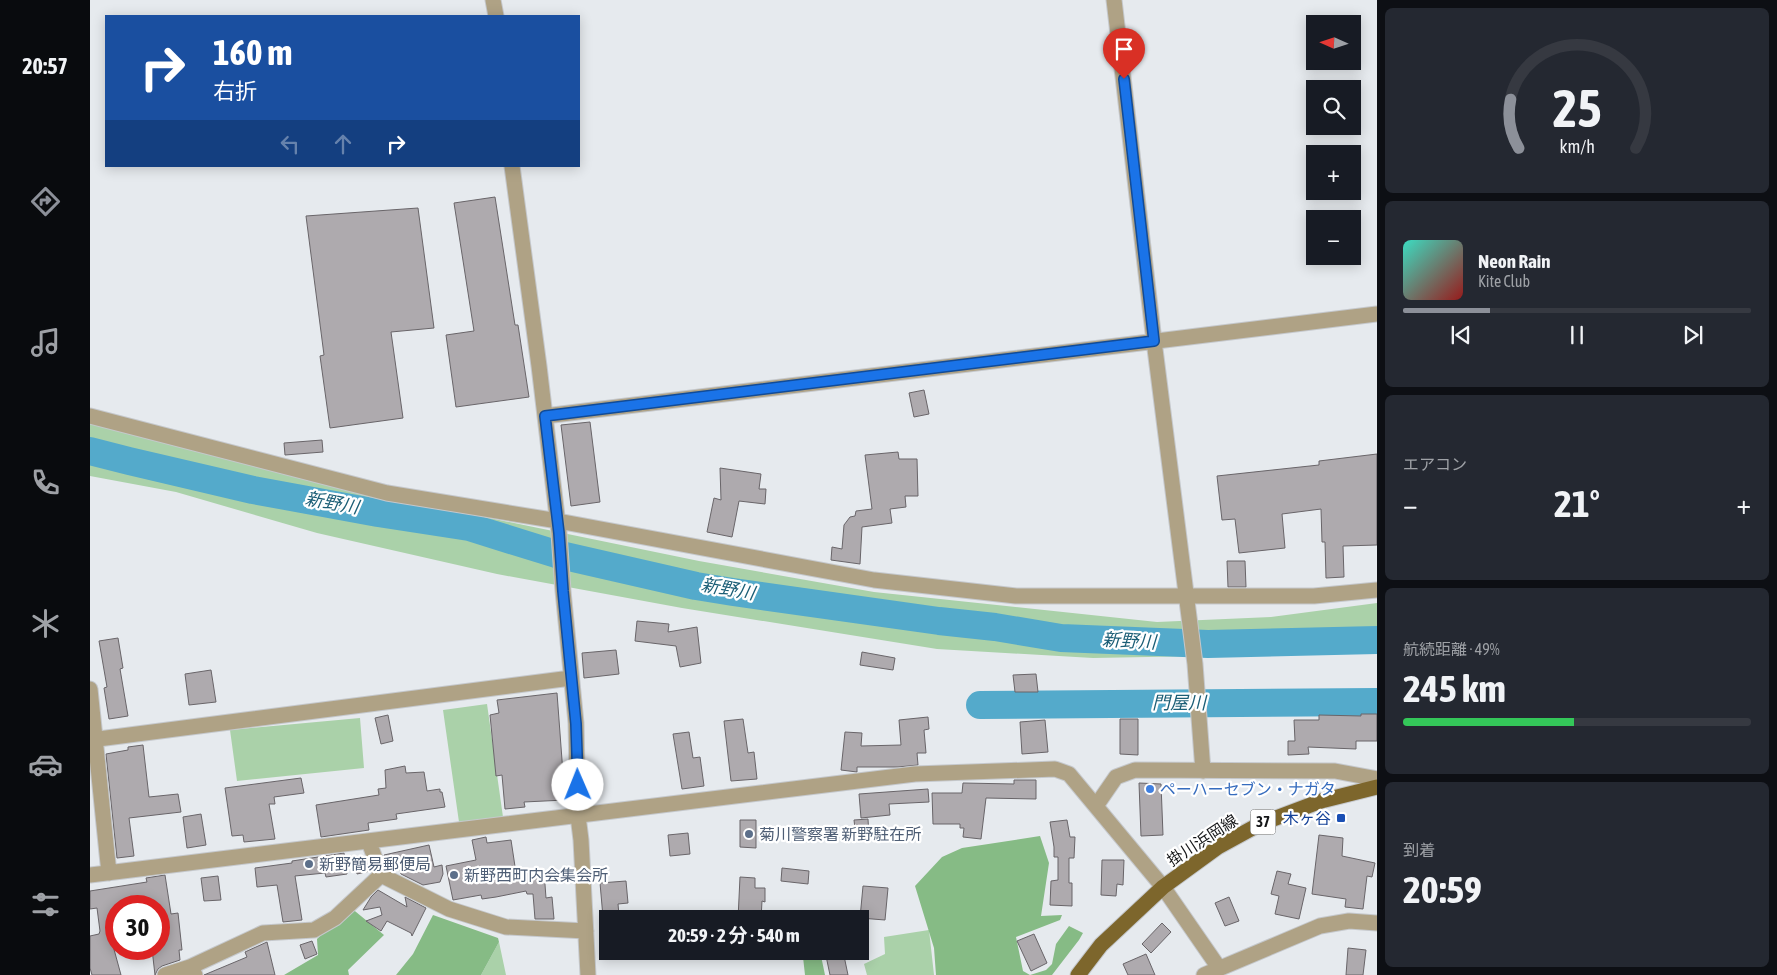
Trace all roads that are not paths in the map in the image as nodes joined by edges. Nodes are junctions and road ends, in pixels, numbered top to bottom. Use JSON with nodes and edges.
{"nodes":[{"id":1,"x":493,"y":0,"type":"edge"},
{"id":2,"x":1114,"y":0,"type":"edge"},
{"id":3,"x":496,"y":15,"type":"edge"},
{"id":4,"x":512,"y":167,"type":"edge"},
{"id":5,"x":1377,"y":314,"type":"edge"},
{"id":6,"x":1154,"y":341,"type":"junction"},
{"id":7,"x":90,"y":416,"type":"edge"},
{"id":8,"x":545,"y":416,"type":"junction"},
{"id":9,"x":558,"y":527,"type":"junction"},
{"id":10,"x":1377,"y":590,"type":"edge"},
{"id":11,"x":1186,"y":599,"type":"junction"},
{"id":12,"x":571,"y":678,"type":"junction"},
{"id":13,"x":90,"y":690,"type":"edge"},
{"id":14,"x":93,"y":740,"type":"edge"},
{"id":15,"x":1203,"y":771,"type":"junction"},
{"id":16,"x":1377,"y":779,"type":"edge"},
{"id":17,"x":1377,"y":787,"type":"edge"},
{"id":18,"x":1096,"y":806,"type":"junction"},
{"id":19,"x":578,"y":816,"type":"junction"},
{"id":20,"x":369,"y":842,"type":"junction"},
{"id":21,"x":109,"y":873,"type":"junction"},
{"id":22,"x":382,"y":874,"type":"junction"},
{"id":23,"x":90,"y":875,"type":"edge"},
{"id":24,"x":1164,"y":887,"type":"junction"},
{"id":25,"x":1377,"y":923,"type":"edge"},
{"id":26,"x":586,"y":932,"type":"junction"},
{"id":27,"x":1218,"y":968,"type":"junction"},
{"id":28,"x":192,"y":971,"type":"edge"},
{"id":29,"x":165,"y":975,"type":"edge"},
{"id":30,"x":588,"y":975,"type":"edge"},
{"id":31,"x":1078,"y":975,"type":"edge"},
{"id":32,"x":1204,"y":975,"type":"edge"}],
"edges":[{"from":1,"to":3,"type":"street"},
{"from":2,"to":6,"type":"street"},
{"from":4,"to":8,"type":"street"},
{"from":5,"to":6,"type":"street"},
{"from":6,"to":8,"type":"street"},
{"from":6,"to":11,"type":"street"},
{"from":7,"to":9,"type":"street"},
{"from":8,"to":9,"type":"street"},
{"from":9,"to":11,"type":"street"},
{"from":9,"to":12,"type":"street"},
{"from":10,"to":11,"type":"street"},
{"from":11,"to":15,"type":"street"},
{"from":12,"to":14,"type":"street"},
{"from":12,"to":19,"type":"street"},
{"from":13,"to":14,"type":"street"},
{"from":14,"to":21,"type":"street"},
{"from":15,"to":16,"type":"street"},
{"from":15,"to":18,"type":"street"},
{"from":17,"to":24,"type":"main road","name":"掛川浜岡線","number":"37"},
{"from":18,"to":19,"type":"street"},
{"from":18,"to":24,"type":"street"},
{"from":19,"to":20,"type":"street"},
{"from":19,"to":26,"type":"street"},
{"from":20,"to":21,"type":"street"},
{"from":20,"to":22,"type":"street"},
{"from":21,"to":23,"type":"street"},
{"from":22,"to":26,"type":"street"},
{"from":22,"to":28,"type":"street"},
{"from":24,"to":27,"type":"street"},
{"from":24,"to":31,"type":"main road","name":"掛川浜岡線","number":"37"},
{"from":25,"to":27,"type":"street"},
{"from":26,"to":30,"type":"street"},
{"from":27,"to":32,"type":"street"},
{"from":28,"to":29,"type":"street"}]}
